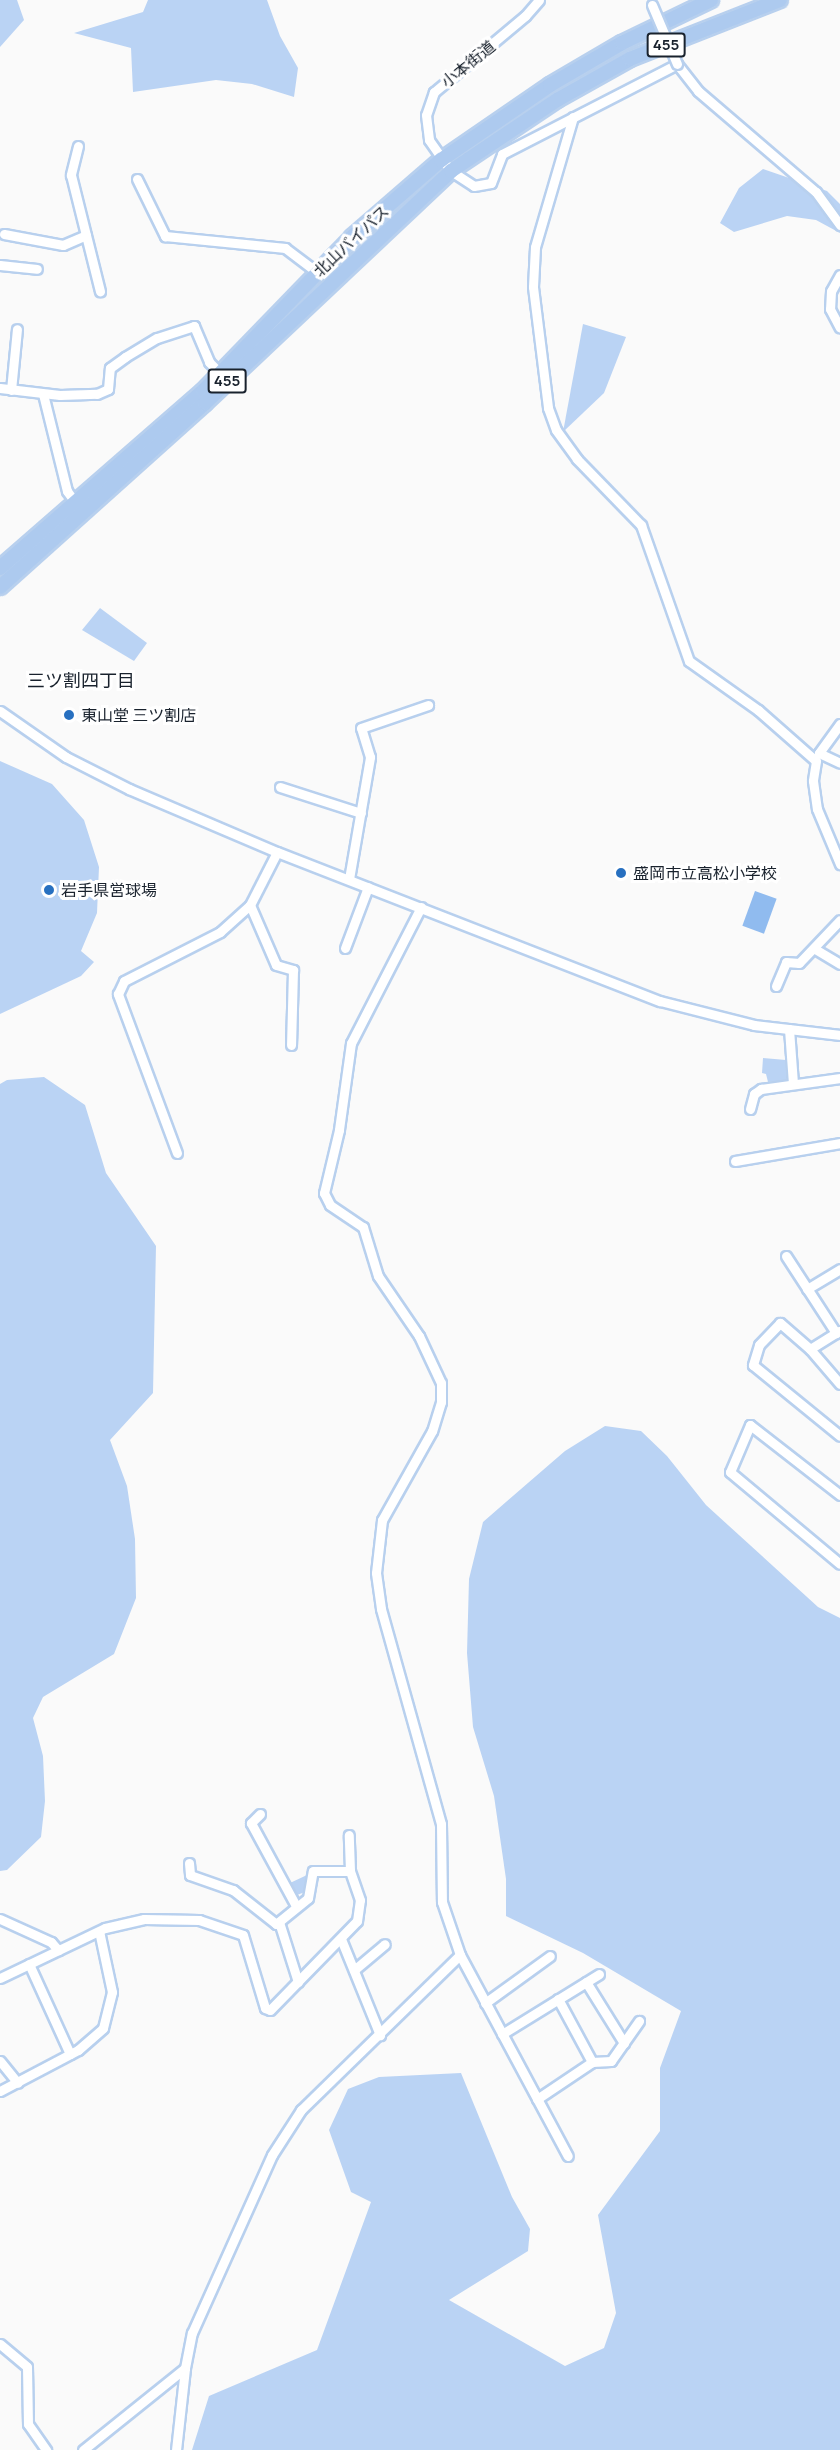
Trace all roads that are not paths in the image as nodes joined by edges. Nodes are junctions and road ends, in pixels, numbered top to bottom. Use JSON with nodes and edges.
{"nodes":[{"id":1,"x":539,"y":0,"type":"edge"},
{"id":2,"x":711,"y":0,"type":"edge"},
{"id":3,"x":780,"y":0,"type":"edge"},
{"id":4,"x":650,"y":3,"type":"edge"},
{"id":5,"x":677,"y":64,"type":"junction"},
{"id":6,"x":573,"y":117,"type":"junction"},
{"id":7,"x":78,"y":146,"type":"dead end"},
{"id":8,"x":446,"y":166,"type":"junction"},
{"id":9,"x":137,"y":179,"type":"dead end"},
{"id":10,"x":840,"y":225,"type":"edge"},
{"id":11,"x":4,"y":234,"type":"dead end"},
{"id":12,"x":86,"y":235,"type":"junction"},
{"id":13,"x":0,"y":265,"type":"edge"},
{"id":14,"x":37,"y":268,"type":"dead end"},
{"id":15,"x":317,"y":272,"type":"junction"},
{"id":16,"x":840,"y":275,"type":"edge"},
{"id":17,"x":100,"y":291,"type":"dead end"},
{"id":18,"x":840,"y":328,"type":"edge"},
{"id":19,"x":17,"y":329,"type":"dead end"},
{"id":20,"x":220,"y":373,"type":"junction"},
{"id":21,"x":0,"y":388,"type":"edge"},
{"id":22,"x":11,"y":390,"type":"junction"},
{"id":23,"x":44,"y":394,"type":"junction"},
{"id":24,"x":75,"y":502,"type":"junction"},
{"id":25,"x":0,"y":568,"type":"edge"},
{"id":26,"x":0,"y":587,"type":"edge"},
{"id":27,"x":428,"y":705,"type":"dead end"},
{"id":28,"x":0,"y":711,"type":"edge"},
{"id":29,"x":840,"y":724,"type":"edge"},
{"id":30,"x":840,"y":763,"type":"edge"},
{"id":31,"x":280,"y":787,"type":"dead end"},
{"id":32,"x":360,"y":813,"type":"junction"},
{"id":33,"x":277,"y":852,"type":"junction"},
{"id":34,"x":840,"y":864,"type":"edge"},
{"id":35,"x":349,"y":879,"type":"junction"},
{"id":36,"x":368,"y":887,"type":"junction"},
{"id":37,"x":250,"y":906,"type":"junction"},
{"id":38,"x":421,"y":907,"type":"junction"},
{"id":39,"x":840,"y":920,"type":"edge"},
{"id":40,"x":345,"y":948,"type":"dead end"},
{"id":41,"x":815,"y":949,"type":"junction"},
{"id":42,"x":840,"y":964,"type":"edge"},
{"id":43,"x":776,"y":986,"type":"dead end"},
{"id":44,"x":789,"y":1029,"type":"junction"},
{"id":45,"x":840,"y":1035,"type":"edge"},
{"id":46,"x":291,"y":1045,"type":"dead end"},
{"id":47,"x":840,"y":1078,"type":"edge"},
{"id":48,"x":793,"y":1084,"type":"junction"},
{"id":49,"x":750,"y":1109,"type":"dead end"},
{"id":50,"x":840,"y":1143,"type":"edge"},
{"id":51,"x":177,"y":1153,"type":"dead end"},
{"id":52,"x":735,"y":1161,"type":"dead end"},
{"id":53,"x":786,"y":1256,"type":"dead end"},
{"id":54,"x":840,"y":1269,"type":"edge"},
{"id":55,"x":807,"y":1289,"type":"junction"},
{"id":56,"x":838,"y":1331,"type":"edge"},
{"id":57,"x":810,"y":1349,"type":"junction"},
{"id":58,"x":840,"y":1384,"type":"edge"},
{"id":59,"x":840,"y":1436,"type":"edge"},
{"id":60,"x":840,"y":1496,"type":"edge"},
{"id":61,"x":840,"y":1564,"type":"edge"},
{"id":62,"x":260,"y":1814,"type":"dead end"},
{"id":63,"x":349,"y":1835,"type":"dead end"},
{"id":64,"x":189,"y":1863,"type":"dead end"},
{"id":65,"x":350,"y":1871,"type":"junction"},
{"id":66,"x":296,"y":1906,"type":"junction"},
{"id":67,"x":0,"y":1919,"type":"edge"},
{"id":68,"x":279,"y":1922,"type":"junction"},
{"id":69,"x":99,"y":1931,"type":"junction"},
{"id":70,"x":341,"y":1939,"type":"junction"},
{"id":71,"x":385,"y":1944,"type":"dead end"},
{"id":72,"x":58,"y":1950,"type":"junction"},
{"id":73,"x":460,"y":1955,"type":"junction"},
{"id":74,"x":550,"y":1956,"type":"dead end"},
{"id":75,"x":29,"y":1964,"type":"junction"},
{"id":76,"x":354,"y":1970,"type":"junction"},
{"id":77,"x":598,"y":1974,"type":"dead end"},
{"id":78,"x":0,"y":1978,"type":"edge"},
{"id":79,"x":298,"y":1982,"type":"junction"},
{"id":80,"x":586,"y":1982,"type":"junction"},
{"id":81,"x":558,"y":2000,"type":"junction"},
{"id":82,"x":485,"y":2002,"type":"junction"},
{"id":83,"x":639,"y":2021,"type":"dead end"},
{"id":84,"x":502,"y":2034,"type":"junction"},
{"id":85,"x":380,"y":2035,"type":"junction"},
{"id":86,"x":624,"y":2043,"type":"junction"},
{"id":87,"x":70,"y":2054,"type":"junction"},
{"id":88,"x":0,"y":2061,"type":"edge"},
{"id":89,"x":592,"y":2062,"type":"junction"},
{"id":90,"x":18,"y":2083,"type":"junction"},
{"id":91,"x":0,"y":2091,"type":"edge"},
{"id":92,"x":537,"y":2098,"type":"junction"},
{"id":93,"x":568,"y":2156,"type":"dead end"},
{"id":94,"x":0,"y":2344,"type":"edge"},
{"id":95,"x":185,"y":2368,"type":"junction"},
{"id":96,"x":46,"y":2450,"type":"edge"},
{"id":97,"x":83,"y":2450,"type":"edge"},
{"id":98,"x":176,"y":2450,"type":"edge"}],
"edges":[{"from":1,"to":8,"type":"street","name":"小本街道"},
{"from":2,"to":8,"type":"highway","name":"北山バイパス","number":"455"},
{"from":3,"to":8,"type":"highway","name":"北山バイパス","number":"455"},
{"from":4,"to":5,"type":"street","bridge":true},
{"from":5,"to":6,"type":"street"},
{"from":5,"to":10,"type":"street"},
{"from":6,"to":8,"type":"street"},
{"from":6,"to":34,"type":"street"},
{"from":7,"to":12,"type":"street"},
{"from":8,"to":15,"type":"highway","name":"北山バイパス","number":"455"},
{"from":8,"to":26,"type":"highway","name":"北山バイパス","number":"455"},
{"from":9,"to":15,"type":"street"},
{"from":11,"to":12,"type":"street"},
{"from":12,"to":17,"type":"street"},
{"from":13,"to":14,"type":"street"},
{"from":15,"to":20,"type":"highway","name":"北山バイパス","number":"455"},
{"from":16,"to":18,"type":"street"},
{"from":19,"to":22,"type":"street"},
{"from":20,"to":23,"type":"street"},
{"from":20,"to":24,"type":"highway","name":"北山バイパス","number":"455"},
{"from":21,"to":22,"type":"street"},
{"from":22,"to":23,"type":"street"},
{"from":23,"to":24,"type":"street"},
{"from":24,"to":25,"type":"highway","name":"北山バイパス","number":"455"},
{"from":27,"to":32,"type":"street"},
{"from":28,"to":33,"type":"street"},
{"from":29,"to":30,"type":"street"},
{"from":31,"to":32,"type":"street"},
{"from":32,"to":35,"type":"street"},
{"from":33,"to":35,"type":"street"},
{"from":33,"to":37,"type":"street"},
{"from":35,"to":36,"type":"street"},
{"from":36,"to":38,"type":"street"},
{"from":36,"to":40,"type":"street"},
{"from":37,"to":46,"type":"street"},
{"from":37,"to":51,"type":"street"},
{"from":38,"to":44,"type":"street"},
{"from":38,"to":73,"type":"street"},
{"from":39,"to":41,"type":"street"},
{"from":41,"to":42,"type":"street"},
{"from":41,"to":43,"type":"street"},
{"from":44,"to":45,"type":"street"},
{"from":44,"to":48,"type":"street"},
{"from":47,"to":48,"type":"street"},
{"from":48,"to":49,"type":"street"},
{"from":50,"to":52,"type":"street"},
{"from":53,"to":55,"type":"street"},
{"from":54,"to":55,"type":"street"},
{"from":55,"to":56,"type":"street"},
{"from":56,"to":57,"type":"street"},
{"from":57,"to":58,"type":"street"},
{"from":57,"to":59,"type":"street"},
{"from":60,"to":61,"type":"street"},
{"from":62,"to":66,"type":"street"},
{"from":63,"to":65,"type":"street"},
{"from":64,"to":68,"type":"street"},
{"from":65,"to":66,"type":"street"},
{"from":65,"to":70,"type":"street"},
{"from":66,"to":68,"type":"street"},
{"from":67,"to":72,"type":"street"},
{"from":68,"to":79,"type":"street"},
{"from":69,"to":72,"type":"street"},
{"from":69,"to":79,"type":"street"},
{"from":69,"to":87,"type":"street"},
{"from":70,"to":76,"type":"street"},
{"from":70,"to":79,"type":"street"},
{"from":71,"to":76,"type":"street"},
{"from":72,"to":75,"type":"street"},
{"from":73,"to":82,"type":"street"},
{"from":73,"to":85,"type":"street"},
{"from":74,"to":82,"type":"street"},
{"from":75,"to":78,"type":"street"},
{"from":75,"to":87,"type":"street"},
{"from":76,"to":85,"type":"street"},
{"from":77,"to":80,"type":"street"},
{"from":80,"to":81,"type":"street"},
{"from":80,"to":86,"type":"street"},
{"from":81,"to":84,"type":"street"},
{"from":81,"to":89,"type":"street"},
{"from":82,"to":84,"type":"street"},
{"from":83,"to":86,"type":"street"},
{"from":84,"to":92,"type":"street"},
{"from":85,"to":95,"type":"street"},
{"from":86,"to":89,"type":"street"},
{"from":87,"to":90,"type":"street"},
{"from":88,"to":90,"type":"street"},
{"from":89,"to":92,"type":"street"},
{"from":90,"to":91,"type":"street"},
{"from":92,"to":93,"type":"street"},
{"from":94,"to":96,"type":"street"},
{"from":95,"to":97,"type":"street"},
{"from":95,"to":98,"type":"street"}]}
